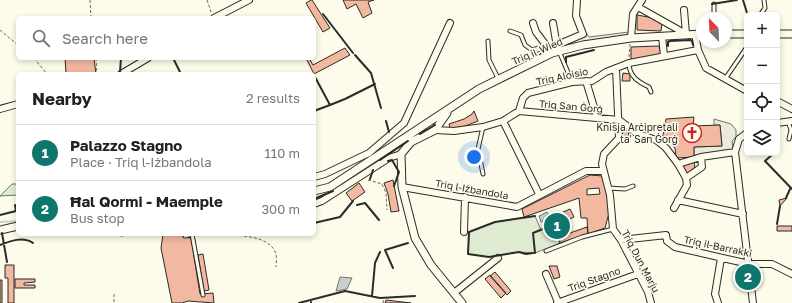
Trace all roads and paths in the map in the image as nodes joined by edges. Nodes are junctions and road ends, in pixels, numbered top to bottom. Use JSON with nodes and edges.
{"nodes":[{"id":1,"x":90,"y":0,"type":"edge"},
{"id":2,"x":207,"y":0,"type":"edge"},
{"id":3,"x":249,"y":0,"type":"edge"},
{"id":4,"x":577,"y":0,"type":"edge"},
{"id":5,"x":642,"y":0,"type":"edge"},
{"id":6,"x":764,"y":0,"type":"edge"},
{"id":7,"x":714,"y":4,"type":"dead end"},
{"id":8,"x":638,"y":7,"type":"junction"},
{"id":9,"x":684,"y":10,"type":"dead end"},
{"id":10,"x":714,"y":12,"type":"edge"},
{"id":11,"x":762,"y":12,"type":"edge"},
{"id":12,"x":213,"y":15,"type":"edge"},
{"id":13,"x":92,"y":16,"type":"edge"},
{"id":14,"x":450,"y":23,"type":"dead end"},
{"id":15,"x":533,"y":23,"type":"dead end"},
{"id":16,"x":553,"y":23,"type":"dead end"},
{"id":17,"x":0,"y":30,"type":"edge"},
{"id":18,"x":510,"y":31,"type":"dead end"},
{"id":19,"x":686,"y":34,"type":"junction"},
{"id":20,"x":696,"y":34,"type":"edge"},
{"id":21,"x":732,"y":34,"type":"edge"},
{"id":22,"x":744,"y":34,"type":"edge"},
{"id":23,"x":780,"y":34,"type":"edge"},
{"id":24,"x":792,"y":34,"type":"edge"},
{"id":25,"x":662,"y":36,"type":"junction"},
{"id":26,"x":631,"y":38,"type":"junction"},
{"id":27,"x":488,"y":42,"type":"dead end"},
{"id":28,"x":16,"y":43,"type":"edge"},
{"id":29,"x":558,"y":48,"type":"junction"},
{"id":30,"x":746,"y":48,"type":"edge"},
{"id":31,"x":698,"y":50,"type":"joint"},
{"id":32,"x":548,"y":55,"type":"junction"},
{"id":33,"x":664,"y":56,"type":"junction"},
{"id":34,"x":36,"y":60,"type":"edge"},
{"id":35,"x":96,"y":60,"type":"edge"},
{"id":36,"x":145,"y":60,"type":"edge"},
{"id":37,"x":629,"y":63,"type":"junction"},
{"id":38,"x":616,"y":68,"type":"junction"},
{"id":39,"x":45,"y":72,"type":"edge"},
{"id":40,"x":97,"y":72,"type":"edge"},
{"id":41,"x":124,"y":72,"type":"edge"},
{"id":42,"x":498,"y":78,"type":"junction"},
{"id":43,"x":725,"y":79,"type":"junction"},
{"id":44,"x":586,"y":81,"type":"junction"},
{"id":45,"x":572,"y":82,"type":"junction"},
{"id":46,"x":744,"y":89,"type":"edge"},
{"id":47,"x":652,"y":92,"type":"dead end"},
{"id":48,"x":780,"y":103,"type":"edge"},
{"id":49,"x":16,"y":105,"type":"edge"},
{"id":50,"x":0,"y":109,"type":"edge"},
{"id":51,"x":792,"y":109,"type":"edge"},
{"id":52,"x":449,"y":110,"type":"junction"},
{"id":53,"x":518,"y":111,"type":"junction"},
{"id":54,"x":597,"y":117,"type":"junction"},
{"id":55,"x":619,"y":120,"type":"junction"},
{"id":56,"x":503,"y":121,"type":"junction"},
{"id":57,"x":790,"y":121,"type":"edge"},
{"id":58,"x":780,"y":123,"type":"edge"},
{"id":59,"x":483,"y":127,"type":"junction"},
{"id":60,"x":435,"y":130,"type":"junction"},
{"id":61,"x":392,"y":133,"type":"junction"},
{"id":62,"x":744,"y":135,"type":"edge"},
{"id":63,"x":789,"y":139,"type":"dead end"},
{"id":64,"x":399,"y":142,"type":"junction"},
{"id":65,"x":735,"y":152,"type":"junction"},
{"id":66,"x":401,"y":154,"type":"junction"},
{"id":67,"x":701,"y":157,"type":"junction"},
{"id":68,"x":678,"y":164,"type":"junction"},
{"id":69,"x":603,"y":170,"type":"junction"},
{"id":70,"x":483,"y":174,"type":"dead end"},
{"id":71,"x":316,"y":177,"type":"edge"},
{"id":72,"x":359,"y":177,"type":"junction"},
{"id":73,"x":686,"y":178,"type":"junction"},
{"id":74,"x":633,"y":186,"type":"dead end"},
{"id":75,"x":402,"y":187,"type":"junction"},
{"id":76,"x":608,"y":188,"type":"junction"},
{"id":77,"x":316,"y":189,"type":"edge"},
{"id":78,"x":539,"y":194,"type":"junction"},
{"id":79,"x":465,"y":197,"type":"junction"},
{"id":80,"x":678,"y":200,"type":"junction"},
{"id":81,"x":316,"y":203,"type":"edge"},
{"id":82,"x":674,"y":208,"type":"dead end"},
{"id":83,"x":387,"y":210,"type":"dead end"},
{"id":84,"x":743,"y":214,"type":"junction"},
{"id":85,"x":16,"y":226,"type":"edge"},
{"id":86,"x":613,"y":229,"type":"junction"},
{"id":87,"x":0,"y":230,"type":"edge"},
{"id":88,"x":464,"y":232,"type":"dead end"},
{"id":89,"x":192,"y":236,"type":"edge"},
{"id":90,"x":235,"y":236,"type":"edge"},
{"id":91,"x":621,"y":240,"type":"junction"},
{"id":92,"x":695,"y":244,"type":"dead end"},
{"id":93,"x":546,"y":251,"type":"dead end"},
{"id":94,"x":694,"y":251,"type":"junction"},
{"id":95,"x":498,"y":258,"type":"dead end"},
{"id":96,"x":721,"y":258,"type":"junction"},
{"id":97,"x":749,"y":264,"type":"junction"},
{"id":98,"x":276,"y":267,"type":"dead end"},
{"id":99,"x":546,"y":274,"type":"dead end"},
{"id":100,"x":638,"y":274,"type":"junction"},
{"id":101,"x":792,"y":274,"type":"edge"},
{"id":102,"x":454,"y":293,"type":"junction"},
{"id":103,"x":114,"y":294,"type":"dead end"},
{"id":104,"x":203,"y":295,"type":"dead end"},
{"id":105,"x":384,"y":299,"type":"dead end"},
{"id":106,"x":114,"y":303,"type":"edge"},
{"id":107,"x":383,"y":303,"type":"edge"},
{"id":108,"x":462,"y":303,"type":"edge"},
{"id":109,"x":558,"y":303,"type":"edge"},
{"id":110,"x":651,"y":303,"type":"edge"},
{"id":111,"x":718,"y":303,"type":"edge"},
{"id":112,"x":753,"y":303,"type":"edge"}],
"edges":[{"from":1,"to":13,"type":"path"},
{"from":2,"to":12,"type":"path"},
{"from":3,"to":12,"type":"street"},
{"from":4,"to":29,"type":"street"},
{"from":5,"to":8,"type":"street"},
{"from":6,"to":11,"type":"lane"},
{"from":7,"to":10,"type":"lane"},
{"from":8,"to":19,"type":"street"},
{"from":8,"to":26,"type":"street"},
{"from":9,"to":19,"type":"street"},
{"from":14,"to":61,"type":"street"},
{"from":15,"to":32,"type":"street"},
{"from":16,"to":29,"type":"street"},
{"from":17,"to":28,"type":"path"},
{"from":18,"to":32,"type":"lane"},
{"from":19,"to":20,"type":"street","name":"Triq il-Wied"},
{"from":19,"to":25,"type":"street","name":"Triq il-Wied"},
{"from":21,"to":22,"type":"street"},
{"from":23,"to":24,"type":"street"},
{"from":25,"to":26,"type":"street","name":"Triq il-Wied"},
{"from":25,"to":33,"type":"street"},
{"from":26,"to":29,"type":"street","name":"Triq il-Wied"},
{"from":26,"to":37,"type":"path"},
{"from":27,"to":42,"type":"lane"},
{"from":29,"to":32,"type":"street","name":"Triq il-Wied"},
{"from":29,"to":45,"type":"lane"},
{"from":30,"to":43,"type":"lane"},
{"from":31,"to":33,"type":"street","name":"Triq Aloisio"},
{"from":31,"to":43,"type":"street"},
{"from":32,"to":42,"type":"street","name":"Triq il-Wied"},
{"from":33,"to":37,"type":"street","name":"Triq Aloisio"},
{"from":34,"to":39,"type":"path"},
{"from":35,"to":40,"type":"path"},
{"from":36,"to":41,"type":"street"},
{"from":37,"to":38,"type":"street","name":"Triq Aloisio"},
{"from":37,"to":47,"type":"lane"},
{"from":38,"to":44,"type":"street","name":"Triq Aloisio"},
{"from":38,"to":55,"type":"street","name":"Triq Dun Marju"},
{"from":42,"to":52,"type":"street","name":"Triq il-Wied"},
{"from":43,"to":46,"type":"street"},
{"from":44,"to":45,"type":"street","name":"Triq Aloisio"},
{"from":44,"to":54,"type":"street"},
{"from":45,"to":53,"type":"street","name":"Triq Aloisio"},
{"from":48,"to":51,"type":"street"},
{"from":49,"to":50,"type":"street"},
{"from":52,"to":60,"type":"street"},
{"from":52,"to":64,"type":"street","name":"Triq il-Wied"},
{"from":53,"to":54,"type":"street","name":"Triq San Ġorġ"},
{"from":53,"to":56,"type":"street"},
{"from":54,"to":55,"type":"street","name":"Triq San Ġorġ"},
{"from":55,"to":68,"type":"street","name":"Triq San Ġorġ"},
{"from":55,"to":69,"type":"street","name":"Triq Dun Marju"},
{"from":56,"to":59,"type":"street"},
{"from":56,"to":78,"type":"street"},
{"from":57,"to":58,"type":"street"},
{"from":57,"to":63,"type":"lane"},
{"from":59,"to":60,"type":"street"},
{"from":59,"to":70,"type":"lane"},
{"from":60,"to":66,"type":"street"},
{"from":61,"to":64,"type":"street"},
{"from":61,"to":71,"type":"street"},
{"from":62,"to":65,"type":"street"},
{"from":64,"to":77,"type":"street","name":"Triq il-Wied"},
{"from":65,"to":67,"type":"street"},
{"from":65,"to":84,"type":"street"},
{"from":66,"to":72,"type":"street"},
{"from":66,"to":75,"type":"street"},
{"from":67,"to":68,"type":"street"},
{"from":67,"to":73,"type":"street"},
{"from":68,"to":73,"type":"street","name":"Triq San Ġorġ"},
{"from":69,"to":76,"type":"street","name":"Triq Dun Marju"},
{"from":69,"to":78,"type":"street","name":"Triq l-Iżbandola"},
{"from":72,"to":81,"type":"street"},
{"from":72,"to":83,"type":"path"},
{"from":73,"to":80,"type":"street"},
{"from":74,"to":76,"type":"lane"},
{"from":75,"to":79,"type":"street","name":"Triq l-Iżbandola"},
{"from":75,"to":102,"type":"street"},
{"from":76,"to":86,"type":"street","name":"Triq Dun Marju"},
{"from":78,"to":79,"type":"street","name":"Triq l-Iżbandola"},
{"from":79,"to":88,"type":"street"},
{"from":80,"to":82,"type":"street"},
{"from":80,"to":84,"type":"street"},
{"from":84,"to":97,"type":"street"},
{"from":85,"to":87,"type":"street"},
{"from":86,"to":91,"type":"street","name":"Triq Dun Marju"},
{"from":86,"to":93,"type":"lane"},
{"from":89,"to":104,"type":"lane"},
{"from":90,"to":98,"type":"path"},
{"from":91,"to":94,"type":"street","name":"Triq il-Barrakki"},
{"from":91,"to":100,"type":"street","name":"Triq Dun Marju"},
{"from":92,"to":94,"type":"lane"},
{"from":94,"to":96,"type":"street","name":"Triq il-Barrakki"},
{"from":95,"to":102,"type":"street"},
{"from":96,"to":97,"type":"street","name":"Triq il-Barrakki"},
{"from":96,"to":111,"type":"street"},
{"from":97,"to":101,"type":"street","name":"Triq il-Barrakki"},
{"from":97,"to":112,"type":"street"},
{"from":99,"to":109,"type":"street"},
{"from":100,"to":109,"type":"street","name":"Triq Stagno"},
{"from":100,"to":110,"type":"street","name":"Triq Dun Marju"},
{"from":102,"to":108,"type":"street"},
{"from":103,"to":106,"type":"path"},
{"from":105,"to":107,"type":"path"}]}
